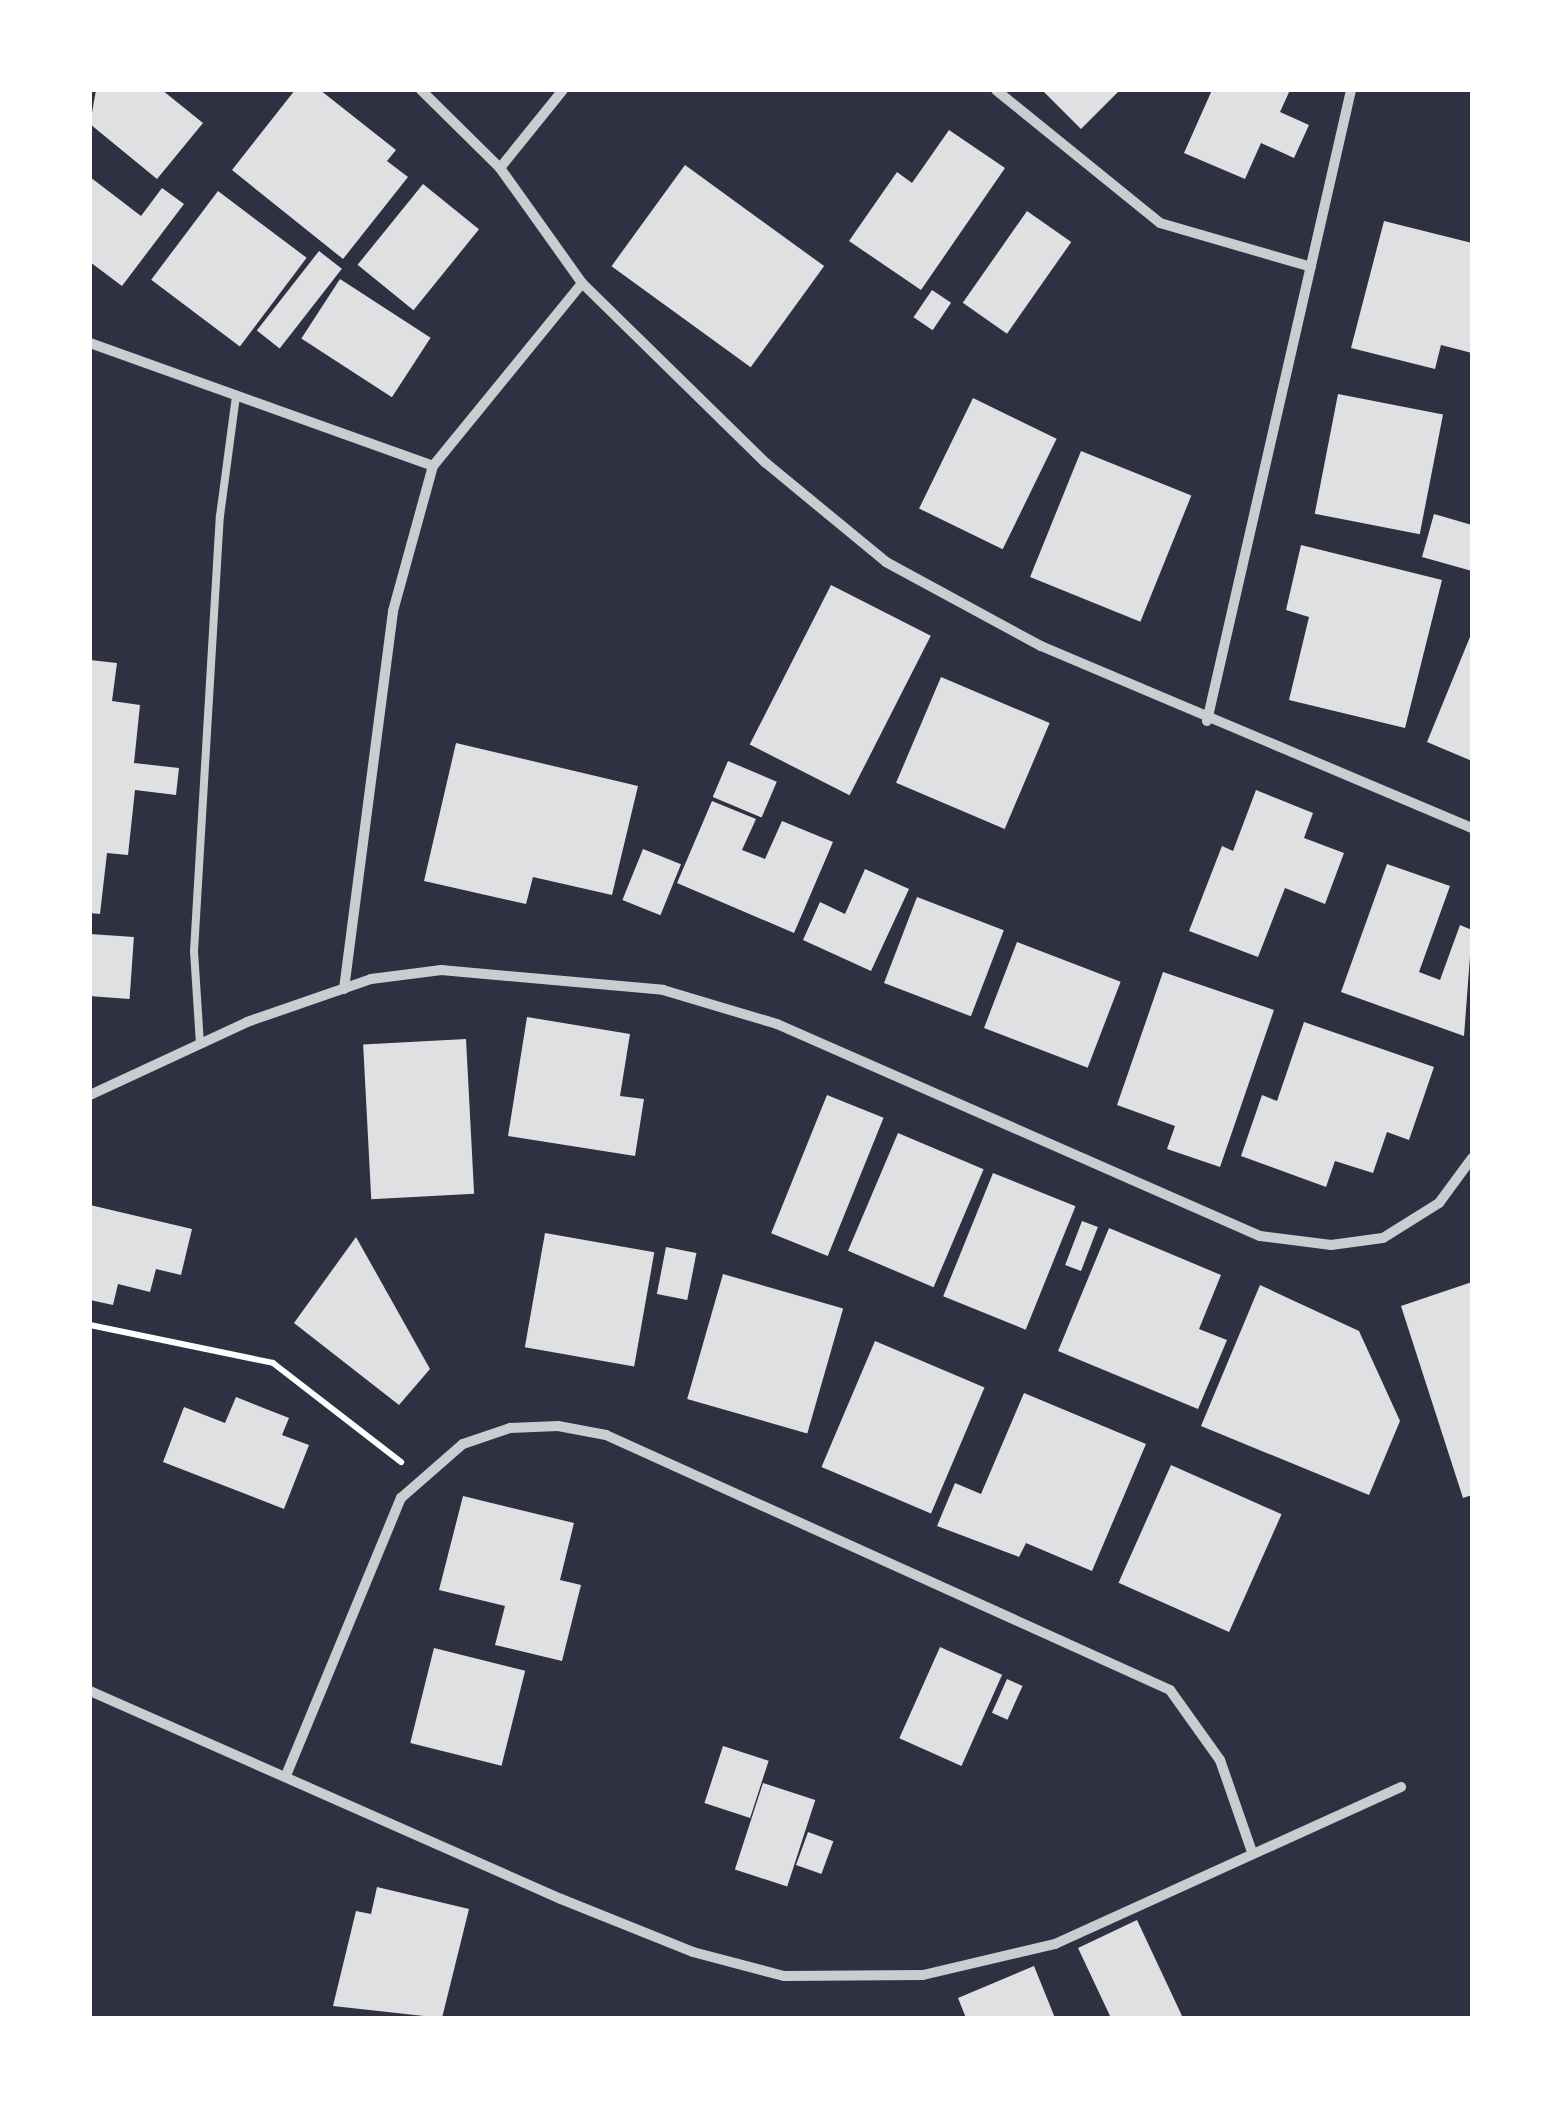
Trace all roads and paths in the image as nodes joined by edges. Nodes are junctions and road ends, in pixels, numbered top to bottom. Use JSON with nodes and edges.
{"nodes":[{"id":1,"x":421,"y":90,"type":"edge"},
{"id":2,"x":563,"y":90,"type":"edge"},
{"id":3,"x":996,"y":90,"type":"edge"},
{"id":4,"x":1350,"y":90,"type":"edge"},
{"id":5,"x":500,"y":168,"type":"junction"},
{"id":6,"x":1311,"y":266,"type":"junction"},
{"id":7,"x":582,"y":283,"type":"junction"},
{"id":8,"x":90,"y":342,"type":"edge"},
{"id":9,"x":236,"y":396,"type":"junction"},
{"id":10,"x":434,"y":466,"type":"junction"},
{"id":11,"x":1207,"y":721,"type":"junction"},
{"id":12,"x":1472,"y":828,"type":"edge"},
{"id":13,"x":344,"y":988,"type":"junction"},
{"id":14,"x":200,"y":1044,"type":"junction"},
{"id":15,"x":90,"y":1095,"type":"edge"},
{"id":16,"x":1472,"y":1158,"type":"edge"},
{"id":17,"x":90,"y":1325,"type":"edge"},
{"id":18,"x":420,"y":1476,"type":"junction"},
{"id":19,"x":90,"y":1691,"type":"edge"},
{"id":20,"x":287,"y":1773,"type":"junction"},
{"id":21,"x":1400,"y":1787,"type":"dead end"},
{"id":22,"x":1251,"y":1849,"type":"junction"}],
"edges":[{"from":1,"to":5,"type":"street"},
{"from":2,"to":5,"type":"street"},
{"from":3,"to":6,"type":"street"},
{"from":4,"to":6,"type":"street"},
{"from":5,"to":7,"type":"street"},
{"from":6,"to":11,"type":"street"},
{"from":7,"to":10,"type":"street"},
{"from":7,"to":11,"type":"street"},
{"from":8,"to":9,"type":"street"},
{"from":9,"to":10,"type":"street"},
{"from":9,"to":14,"type":"lane"},
{"from":10,"to":13,"type":"street"},
{"from":11,"to":12,"type":"street"},
{"from":13,"to":14,"type":"street"},
{"from":13,"to":16,"type":"street"},
{"from":14,"to":15,"type":"street"},
{"from":17,"to":18,"type":"path"},
{"from":18,"to":20,"type":"street"},
{"from":18,"to":22,"type":"street"},
{"from":19,"to":20,"type":"street"},
{"from":20,"to":22,"type":"street"},
{"from":21,"to":22,"type":"street"}]}
